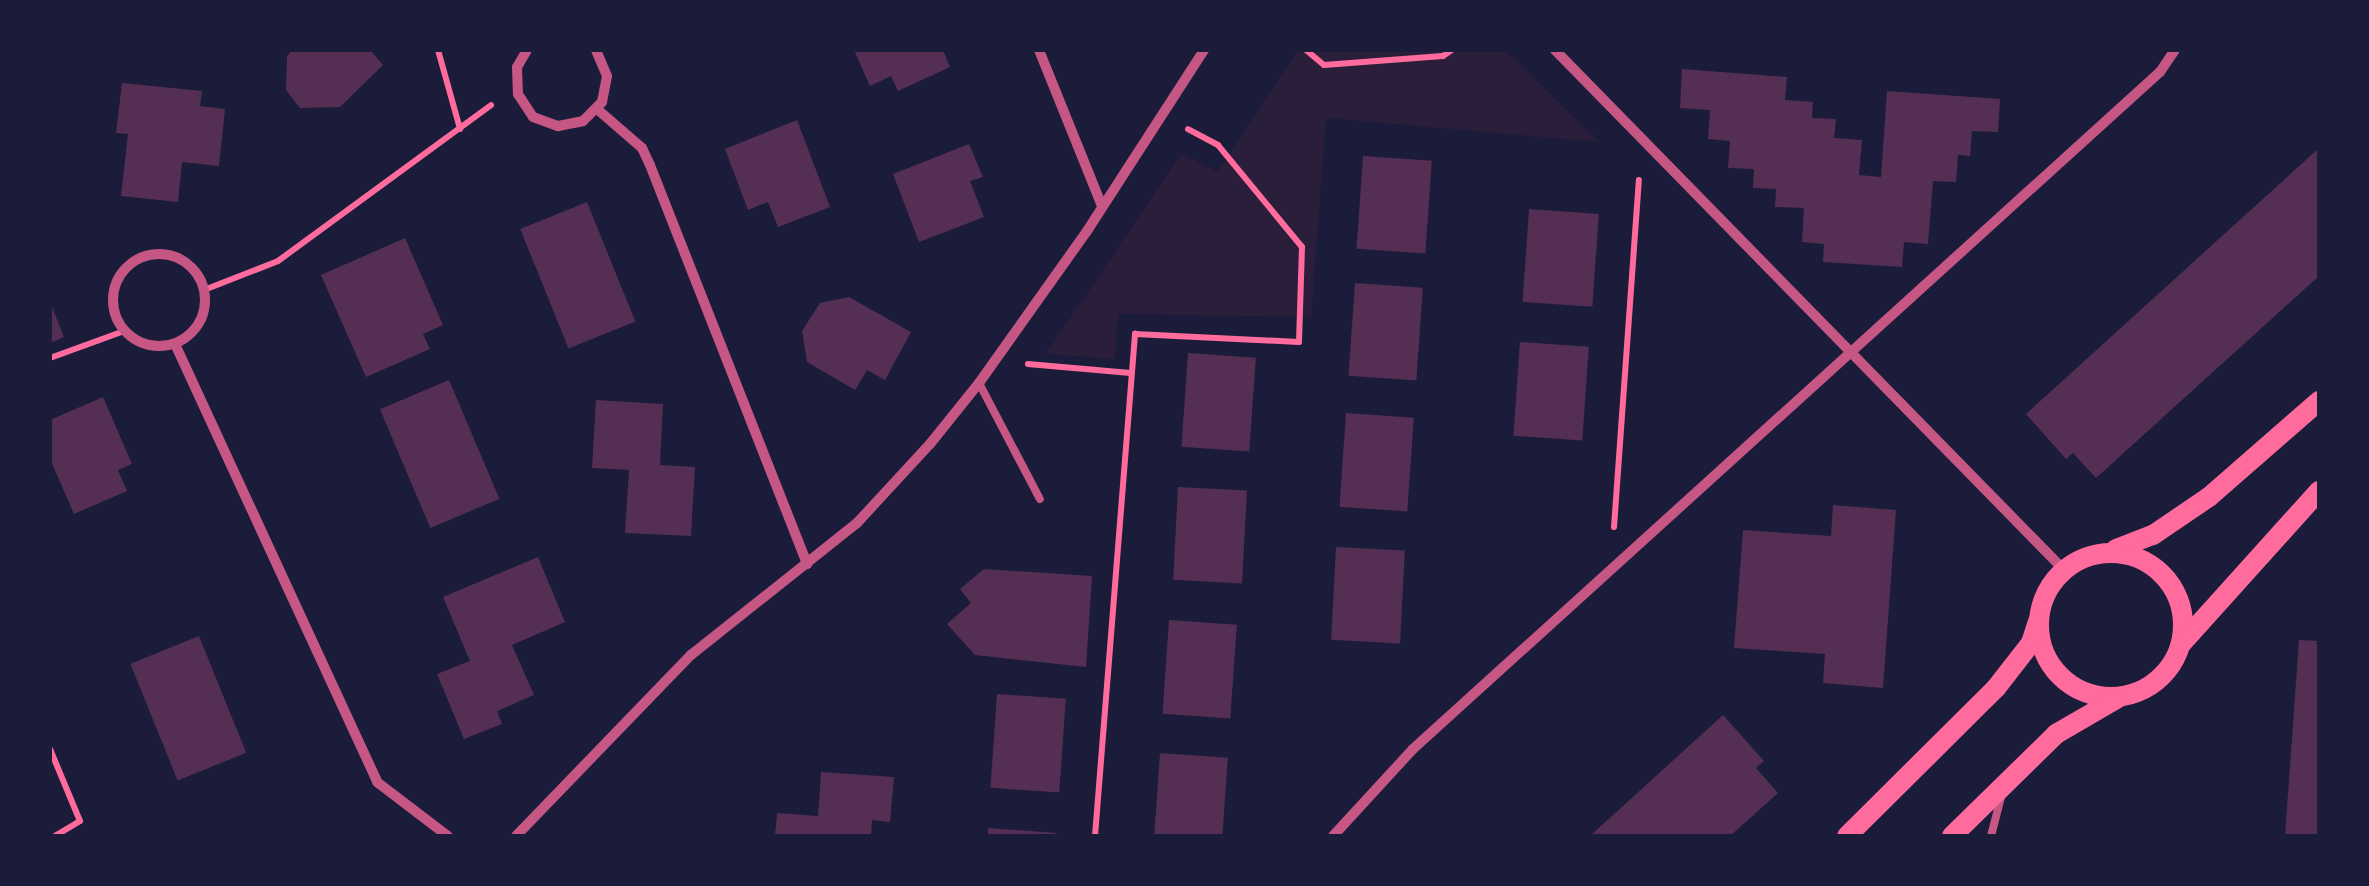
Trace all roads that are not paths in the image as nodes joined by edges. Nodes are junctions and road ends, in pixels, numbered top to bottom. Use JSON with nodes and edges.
{"nodes":[{"id":1,"x":528,"y":50,"type":"edge"},
{"id":2,"x":596,"y":50,"type":"edge"},
{"id":3,"x":1039,"y":50,"type":"edge"},
{"id":4,"x":1204,"y":50,"type":"edge"},
{"id":5,"x":1555,"y":50,"type":"edge"},
{"id":6,"x":2175,"y":50,"type":"edge"},
{"id":7,"x":597,"y":109,"type":"junction"},
{"id":8,"x":1102,"y":206,"type":"junction"},
{"id":9,"x":174,"y":344,"type":"junction"},
{"id":10,"x":1850,"y":350,"type":"junction"},
{"id":11,"x":980,"y":383,"type":"junction"},
{"id":12,"x":2319,"y":401,"type":"edge"},
{"id":13,"x":2319,"y":491,"type":"edge"},
{"id":14,"x":1040,"y":499,"type":"dead end"},
{"id":15,"x":2102,"y":552,"type":"junction"},
{"id":16,"x":807,"y":564,"type":"junction"},
{"id":17,"x":2064,"y":570,"type":"junction"},
{"id":18,"x":2039,"y":620,"type":"junction"},
{"id":19,"x":2181,"y":644,"type":"junction"},
{"id":20,"x":2121,"y":697,"type":"junction"},
{"id":21,"x":2006,"y":783,"type":"junction"},
{"id":22,"x":448,"y":836,"type":"edge"},
{"id":23,"x":516,"y":836,"type":"edge"},
{"id":24,"x":1332,"y":836,"type":"edge"},
{"id":25,"x":1848,"y":836,"type":"edge"},
{"id":26,"x":1952,"y":836,"type":"edge"},
{"id":27,"x":1991,"y":836,"type":"edge"}],
"edges":[{"from":1,"to":7,"type":"street"},
{"from":2,"to":7,"type":"street"},
{"from":3,"to":8,"type":"street"},
{"from":4,"to":8,"type":"street"},
{"from":5,"to":10,"type":"street"},
{"from":6,"to":10,"type":"street"},
{"from":7,"to":16,"type":"street"},
{"from":8,"to":11,"type":"street"},
{"from":9,"to":9,"type":"street"},
{"from":9,"to":22,"type":"street"},
{"from":10,"to":17,"type":"street"},
{"from":10,"to":24,"type":"street"},
{"from":11,"to":14,"type":"lane"},
{"from":11,"to":16,"type":"street"},
{"from":12,"to":15,"type":"main road"},
{"from":13,"to":19,"type":"main road"},
{"from":15,"to":17,"type":"main road"},
{"from":15,"to":19,"type":"main road"},
{"from":16,"to":23,"type":"street"},
{"from":17,"to":18,"type":"main road"},
{"from":18,"to":20,"type":"main road"},
{"from":18,"to":25,"type":"main road"},
{"from":19,"to":20,"type":"main road"},
{"from":20,"to":21,"type":"main road"},
{"from":21,"to":26,"type":"main road"},
{"from":21,"to":27,"type":"lane"}]}
